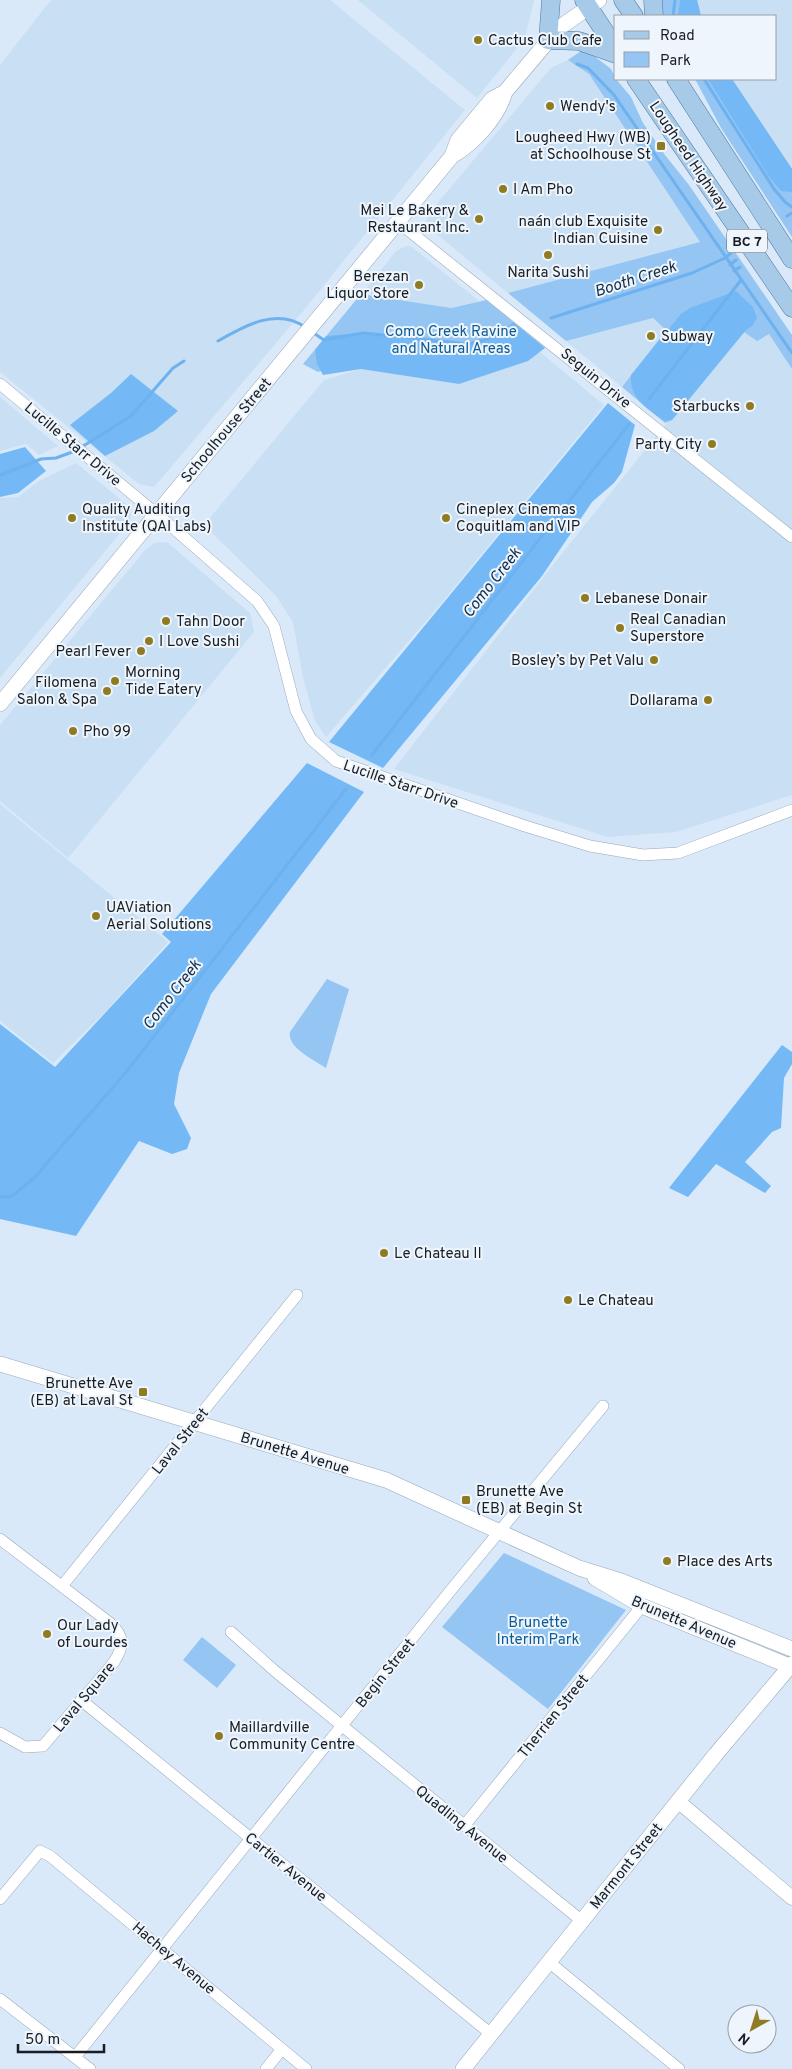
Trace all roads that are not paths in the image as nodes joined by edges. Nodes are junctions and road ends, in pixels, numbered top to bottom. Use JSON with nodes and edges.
{"nodes":[{"id":1,"x":551,"y":0,"type":"edge"},
{"id":2,"x":623,"y":0,"type":"edge"},
{"id":3,"x":653,"y":0,"type":"edge"},
{"id":4,"x":591,"y":2,"type":"edge"},
{"id":5,"x":633,"y":15,"type":"edge"},
{"id":6,"x":654,"y":15,"type":"edge"},
{"id":7,"x":548,"y":40,"type":"junction"},
{"id":8,"x":614,"y":45,"type":"edge"},
{"id":9,"x":614,"y":53,"type":"edge"},
{"id":10,"x":637,"y":80,"type":"edge"},
{"id":11,"x":677,"y":80,"type":"edge"},
{"id":12,"x":398,"y":222,"type":"junction"},
{"id":13,"x":792,"y":259,"type":"edge"},
{"id":14,"x":792,"y":308,"type":"edge"},
{"id":15,"x":0,"y":384,"type":"edge"},
{"id":16,"x":157,"y":514,"type":"junction"},
{"id":17,"x":792,"y":537,"type":"edge"},
{"id":18,"x":0,"y":704,"type":"edge"},
{"id":19,"x":792,"y":810,"type":"edge"},
{"id":20,"x":297,"y":1295,"type":"dead end"},
{"id":21,"x":0,"y":1364,"type":"edge"},
{"id":22,"x":603,"y":1406,"type":"dead end"},
{"id":23,"x":195,"y":1423,"type":"junction"},
{"id":24,"x":500,"y":1531,"type":"junction"},
{"id":25,"x":0,"y":1538,"type":"edge"},
{"id":26,"x":580,"y":1568,"type":"junction"},
{"id":27,"x":62,"y":1586,"type":"junction"},
{"id":28,"x":642,"y":1606,"type":"junction"},
{"id":29,"x":231,"y":1632,"type":"dead end"},
{"id":30,"x":792,"y":1649,"type":"edge"},
{"id":31,"x":791,"y":1666,"type":"edge"},
{"id":32,"x":81,"y":1700,"type":"junction"},
{"id":33,"x":342,"y":1725,"type":"junction"},
{"id":34,"x":0,"y":1733,"type":"edge"},
{"id":35,"x":678,"y":1802,"type":"junction"},
{"id":36,"x":464,"y":1826,"type":"junction"},
{"id":37,"x":251,"y":1838,"type":"junction"},
{"id":38,"x":792,"y":1898,"type":"edge"},
{"id":39,"x":0,"y":1899,"type":"edge"},
{"id":40,"x":582,"y":1921,"type":"junction"},
{"id":41,"x":162,"y":1949,"type":"junction"},
{"id":42,"x":549,"y":1962,"type":"junction"},
{"id":43,"x":0,"y":1999,"type":"edge"},
{"id":44,"x":491,"y":2034,"type":"junction"},
{"id":45,"x":282,"y":2049,"type":"junction"},
{"id":46,"x":75,"y":2057,"type":"junction"},
{"id":47,"x":90,"y":2069,"type":"edge"},
{"id":48,"x":266,"y":2069,"type":"edge"},
{"id":49,"x":306,"y":2069,"type":"edge"},
{"id":50,"x":463,"y":2069,"type":"edge"},
{"id":51,"x":679,"y":2069,"type":"edge"}],
"edges":[{"from":1,"to":7,"type":"main road"},
{"from":2,"to":5,"type":"main road"},
{"from":3,"to":6,"type":"main road"},
{"from":4,"to":7,"type":"main road","name":"Schoolhouse Street"},
{"from":4,"to":8,"type":"main road"},
{"from":7,"to":9,"type":"main road"},
{"from":7,"to":12,"type":"main road","name":"Schoolhouse Street"},
{"from":10,"to":14,"type":"main road","name":"Lougheed Highway","number":"BC 7"},
{"from":11,"to":13,"type":"main road","name":"Lougheed Highway","number":"BC 7"},
{"from":12,"to":16,"type":"main road","name":"Schoolhouse Street"},
{"from":12,"to":17,"type":"street","name":"Seguin Drive"},
{"from":15,"to":16,"type":"street","name":"Lucille Starr Drive"},
{"from":16,"to":18,"type":"main road","name":"Schoolhouse Street"},
{"from":16,"to":19,"type":"street","name":"Lucille Starr Drive"},
{"from":20,"to":23,"type":"street","name":"Laval Street"},
{"from":21,"to":23,"type":"main road","name":"Brunette Avenue"},
{"from":22,"to":24,"type":"street","name":"Begin Street"},
{"from":23,"to":24,"type":"main road","name":"Brunette Avenue"},
{"from":23,"to":27,"type":"street","name":"Laval Street"},
{"from":24,"to":26,"type":"main road","name":"Brunette Avenue"},
{"from":24,"to":33,"type":"street","name":"Begin Street"},
{"from":25,"to":27,"type":"street","name":"Laval Square"},
{"from":26,"to":28,"type":"main road","name":"Brunette Avenue"},
{"from":26,"to":30,"type":"main road","name":"Brunette Avenue"},
{"from":27,"to":32,"type":"street","name":"Laval Square"},
{"from":28,"to":31,"type":"main road","name":"Brunette Avenue"},
{"from":28,"to":36,"type":"street","name":"Therrien Street"},
{"from":29,"to":33,"type":"street","name":"Quadling Avenue"},
{"from":31,"to":35,"type":"main road","name":"Marmont Street"},
{"from":32,"to":34,"type":"street","name":"Laval Square"},
{"from":32,"to":37,"type":"street","name":"Cartier Avenue"},
{"from":33,"to":36,"type":"street","name":"Quadling Avenue"},
{"from":33,"to":37,"type":"street","name":"Begin Street"},
{"from":35,"to":38,"type":"street"},
{"from":35,"to":40,"type":"main road","name":"Marmont Street"},
{"from":36,"to":40,"type":"street","name":"Quadling Avenue"},
{"from":37,"to":41,"type":"street","name":"Begin Street"},
{"from":37,"to":44,"type":"street","name":"Cartier Avenue"},
{"from":39,"to":41,"type":"street","name":"Hachey Avenue"},
{"from":40,"to":42,"type":"main road","name":"Marmont Street"},
{"from":41,"to":45,"type":"street","name":"Hachey Avenue"},
{"from":41,"to":46,"type":"street","name":"Begin Street"},
{"from":42,"to":44,"type":"main road","name":"Marmont Street"},
{"from":42,"to":51,"type":"street"},
{"from":43,"to":46,"type":"street"},
{"from":44,"to":50,"type":"main road","name":"Marmont Street"},
{"from":45,"to":48,"type":"street"},
{"from":45,"to":49,"type":"street","name":"Hachey Avenue"},
{"from":46,"to":47,"type":"street"}]}
